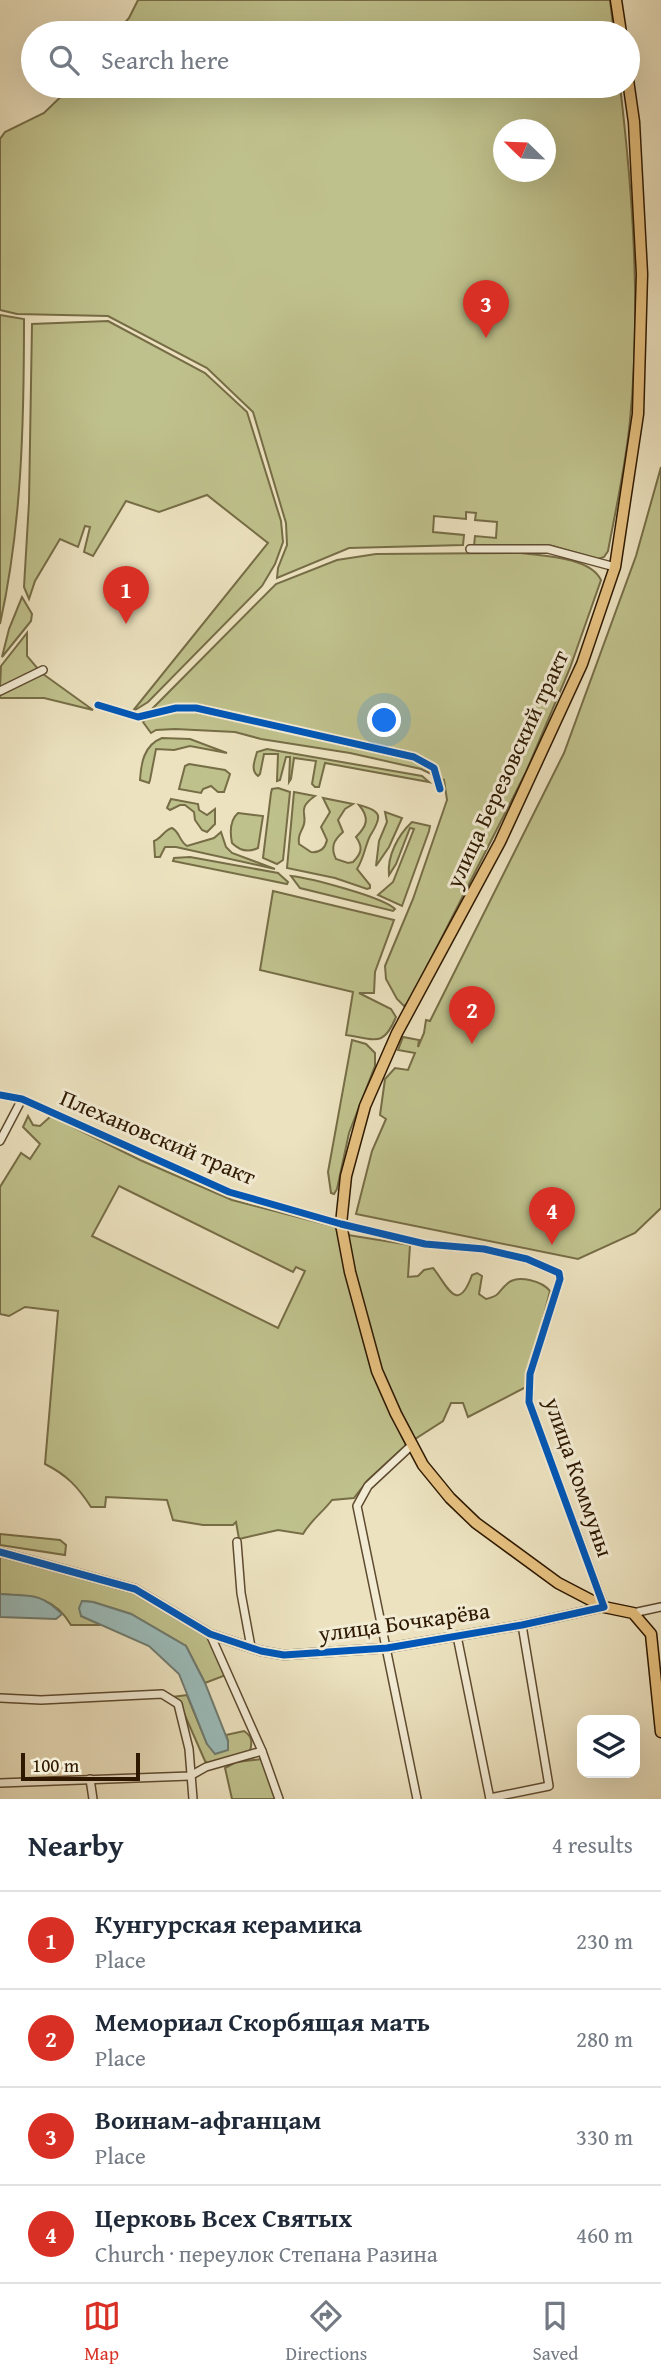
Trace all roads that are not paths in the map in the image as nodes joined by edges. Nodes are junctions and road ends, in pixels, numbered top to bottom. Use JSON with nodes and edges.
{"nodes":[{"id":1,"x":617,"y":0,"type":"edge"},
{"id":2,"x":620,"y":21,"type":"edge"},
{"id":3,"x":631,"y":98,"type":"edge"},
{"id":4,"x":470,"y":550,"type":"dead end"},
{"id":5,"x":615,"y":568,"type":"junction"},
{"id":6,"x":43,"y":670,"type":"dead end"},
{"id":7,"x":0,"y":691,"type":"edge"},
{"id":8,"x":98,"y":705,"type":"dead end"},
{"id":9,"x":440,"y":789,"type":"dead end"},
{"id":10,"x":0,"y":1095,"type":"edge"},
{"id":11,"x":22,"y":1099,"type":"junction"},
{"id":12,"x":0,"y":1141,"type":"edge"},
{"id":13,"x":341,"y":1224,"type":"junction"},
{"id":14,"x":560,"y":1279,"type":"joint"},
{"id":15,"x":413,"y":1444,"type":"junction"},
{"id":16,"x":237,"y":1542,"type":"dead end"},
{"id":17,"x":0,"y":1552,"type":"edge"},
{"id":18,"x":604,"y":1607,"type":"junction"},
{"id":19,"x":661,"y":1607,"type":"edge"},
{"id":20,"x":633,"y":1613,"type":"junction"},
{"id":21,"x":522,"y":1625,"type":"junction"},
{"id":22,"x":211,"y":1634,"type":"junction"},
{"id":23,"x":457,"y":1636,"type":"junction"},
{"id":24,"x":251,"y":1647,"type":"junction"},
{"id":25,"x":387,"y":1648,"type":"junction"},
{"id":26,"x":0,"y":1698,"type":"edge"},
{"id":27,"x":661,"y":1732,"type":"edge"},
{"id":28,"x":262,"y":1751,"type":"junction"},
{"id":29,"x":190,"y":1776,"type":"junction"},
{"id":30,"x":90,"y":1779,"type":"junction"},
{"id":31,"x":0,"y":1783,"type":"edge"},
{"id":32,"x":93,"y":1799,"type":"edge"},
{"id":33,"x":193,"y":1799,"type":"edge"},
{"id":34,"x":279,"y":1799,"type":"edge"},
{"id":35,"x":417,"y":1799,"type":"edge"},
{"id":36,"x":490,"y":1799,"type":"edge"}],
"edges":[{"from":1,"to":2,"type":"main road"},
{"from":3,"to":5,"type":"main road","name":"улица Березовский тракт"},
{"from":4,"to":5,"type":"street"},
{"from":5,"to":13,"type":"main road","name":"улица Березовский тракт"},
{"from":6,"to":7,"type":"street"},
{"from":8,"to":9,"type":"street"},
{"from":10,"to":11,"type":"street","name":"Плехановский тракт"},
{"from":11,"to":12,"type":"street"},
{"from":11,"to":13,"type":"street","name":"Плехановский тракт"},
{"from":13,"to":14,"type":"street","name":"Плехановский тракт"},
{"from":13,"to":15,"type":"main road","name":"улица Березовский тракт"},
{"from":14,"to":18,"type":"street","name":"улица Коммуны"},
{"from":15,"to":18,"type":"main road"},
{"from":15,"to":25,"type":"street"},
{"from":16,"to":24,"type":"street"},
{"from":17,"to":22,"type":"street"},
{"from":18,"to":20,"type":"main road","name":"улица Бочкарёва"},
{"from":18,"to":21,"type":"street","name":"улица Бочкарёва"},
{"from":19,"to":20,"type":"street","name":"улица Бочкарёва"},
{"from":20,"to":27,"type":"main road"},
{"from":21,"to":23,"type":"street","name":"улица Бочкарёва"},
{"from":21,"to":36,"type":"street","name":"улица Бочкарёва"},
{"from":22,"to":24,"type":"street","name":"улица Бочкарёва"},
{"from":22,"to":28,"type":"street"},
{"from":23,"to":25,"type":"street","name":"улица Бочкарёва"},
{"from":23,"to":36,"type":"street","name":"улица Бочкарёва"},
{"from":24,"to":25,"type":"street","name":"улица Бочкарёва"},
{"from":25,"to":35,"type":"street"},
{"from":26,"to":29,"type":"street"},
{"from":28,"to":29,"type":"street"},
{"from":28,"to":34,"type":"street"},
{"from":29,"to":30,"type":"street"},
{"from":29,"to":33,"type":"street"},
{"from":30,"to":31,"type":"street"},
{"from":30,"to":32,"type":"street"}]}
